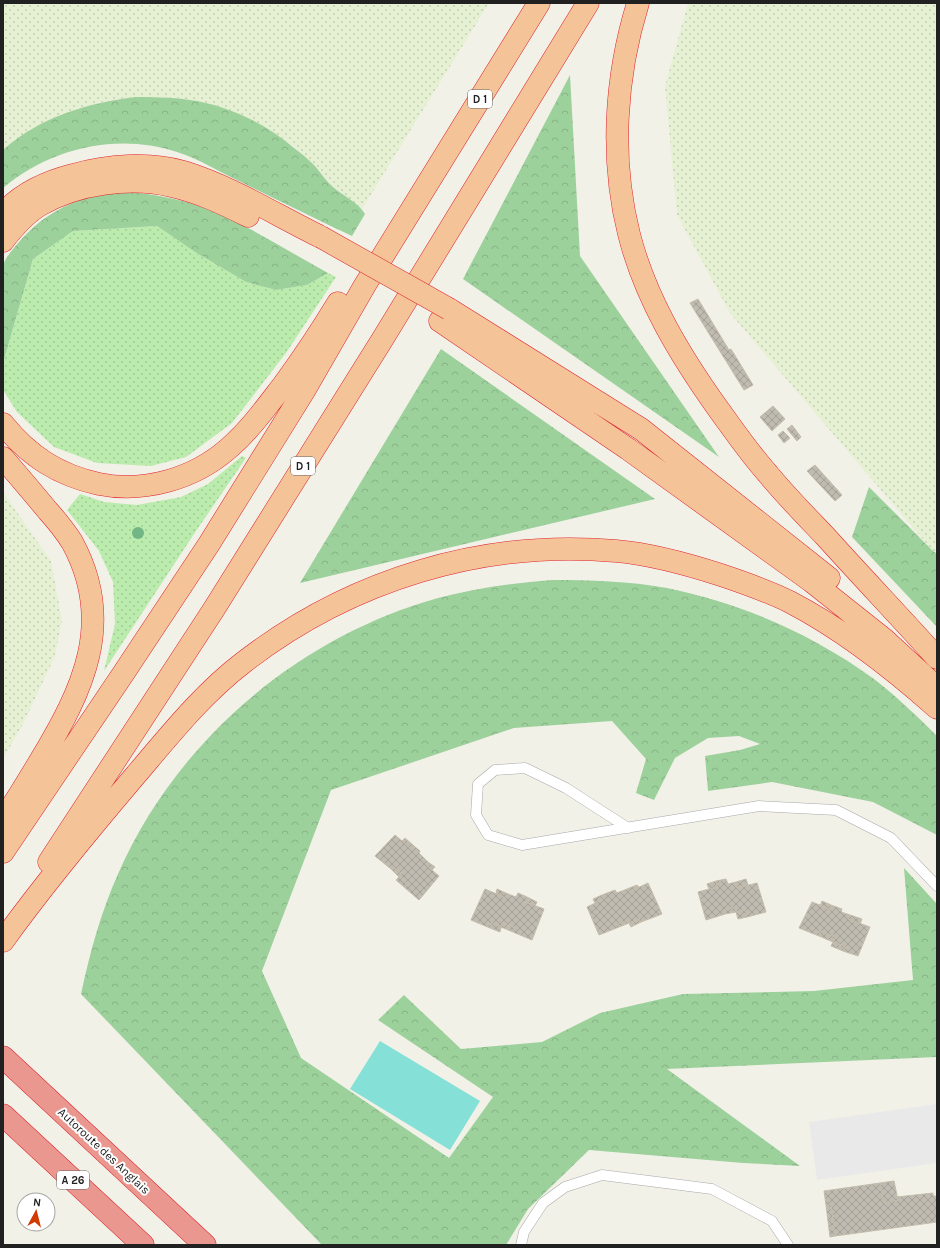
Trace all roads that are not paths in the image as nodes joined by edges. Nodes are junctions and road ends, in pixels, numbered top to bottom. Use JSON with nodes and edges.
{"nodes":[{"id":1,"x":523,"y":3,"type":"edge"},
{"id":2,"x":539,"y":3,"type":"edge"},
{"id":3,"x":588,"y":3,"type":"edge"},
{"id":4,"x":638,"y":3,"type":"edge"},
{"id":5,"x":3,"y":214,"type":"edge"},
{"id":6,"x":3,"y":241,"type":"edge"},
{"id":7,"x":318,"y":242,"type":"junction"},
{"id":8,"x":445,"y":315,"type":"junction"},
{"id":9,"x":3,"y":424,"type":"edge"},
{"id":10,"x":3,"y":458,"type":"edge"},
{"id":11,"x":937,"y":658,"type":"edge"},
{"id":12,"x":937,"y":675,"type":"edge"},
{"id":13,"x":937,"y":688,"type":"edge"},
{"id":14,"x":937,"y":708,"type":"edge"},
{"id":15,"x":3,"y":820,"type":"edge"},
{"id":16,"x":628,"y":828,"type":"junction"},
{"id":17,"x":3,"y":852,"type":"edge"},
{"id":18,"x":937,"y":886,"type":"edge"},
{"id":19,"x":8,"y":933,"type":"edge"},
{"id":20,"x":3,"y":1056,"type":"edge"},
{"id":21,"x":3,"y":1115,"type":"edge"},
{"id":22,"x":143,"y":1245,"type":"edge"},
{"id":23,"x":205,"y":1245,"type":"edge"},
{"id":24,"x":521,"y":1245,"type":"edge"},
{"id":25,"x":788,"y":1245,"type":"edge"}],
"edges":[{"from":1,"to":9,"type":"highway"},
{"from":2,"to":17,"type":"highway","number":"D 1"},
{"from":3,"to":19,"type":"highway","number":"D 1"},
{"from":4,"to":11,"type":"highway"},
{"from":5,"to":7,"type":"highway"},
{"from":6,"to":7,"type":"highway"},
{"from":7,"to":8,"type":"highway"},
{"from":8,"to":12,"type":"highway"},
{"from":8,"to":13,"type":"highway"},
{"from":10,"to":15,"type":"highway"},
{"from":14,"to":19,"type":"highway"},
{"from":16,"to":16,"type":"lane"},
{"from":16,"to":18,"type":"lane"},
{"from":20,"to":23,"type":"highway","name":"Autoroute des Anglais"},
{"from":21,"to":22,"type":"highway","number":"A 26"},
{"from":24,"to":25,"type":"lane"}]}
